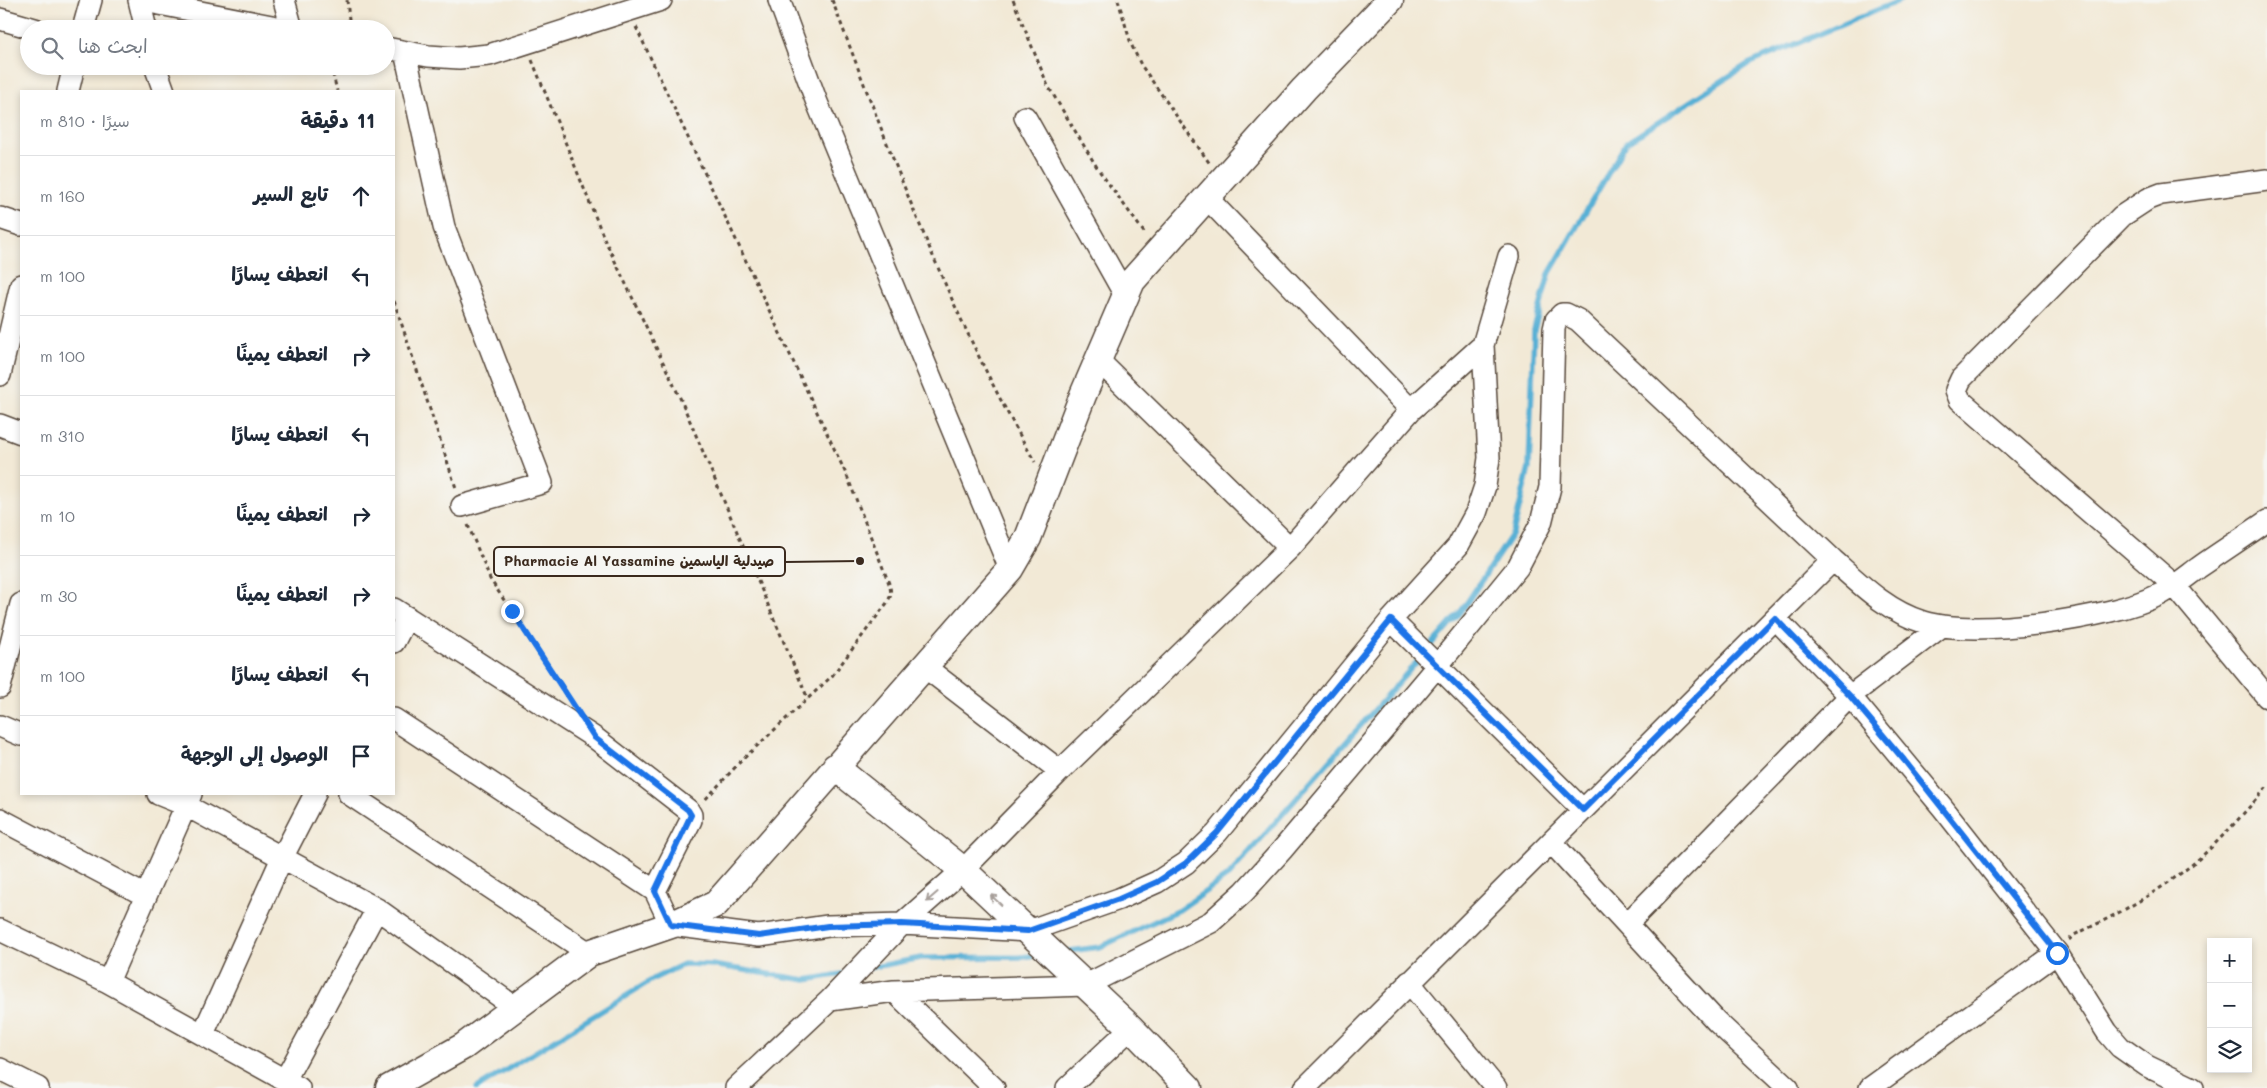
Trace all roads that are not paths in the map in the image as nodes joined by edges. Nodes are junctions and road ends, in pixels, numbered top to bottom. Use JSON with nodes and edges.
{"nodes":[{"id":1,"x":91,"y":0,"type":"edge"},
{"id":2,"x":139,"y":0,"type":"edge"},
{"id":3,"x":284,"y":0,"type":"edge"},
{"id":4,"x":661,"y":0,"type":"edge"},
{"id":5,"x":779,"y":0,"type":"edge"},
{"id":6,"x":1390,"y":0,"type":"edge"},
{"id":7,"x":226,"y":9,"type":"edge"},
{"id":8,"x":0,"y":19,"type":"edge"},
{"id":9,"x":85,"y":20,"type":"edge"},
{"id":10,"x":144,"y":20,"type":"edge"},
{"id":11,"x":260,"y":20,"type":"edge"},
{"id":12,"x":290,"y":20,"type":"edge"},
{"id":13,"x":20,"y":25,"type":"edge"},
{"id":14,"x":396,"y":50,"type":"edge"},
{"id":15,"x":72,"y":75,"type":"edge"},
{"id":16,"x":159,"y":75,"type":"edge"},
{"id":17,"x":68,"y":90,"type":"edge"},
{"id":18,"x":164,"y":90,"type":"edge"},
{"id":19,"x":1025,"y":117,"type":"dead end"},
{"id":20,"x":2267,"y":180,"type":"edge"},
{"id":21,"x":1213,"y":189,"type":"junction"},
{"id":22,"x":0,"y":218,"type":"edge"},
{"id":23,"x":20,"y":225,"type":"edge"},
{"id":24,"x":1510,"y":256,"type":"dead end"},
{"id":25,"x":20,"y":288,"type":"edge"},
{"id":26,"x":1126,"y":295,"type":"junction"},
{"id":27,"x":1483,"y":344,"type":"junction"},
{"id":28,"x":1098,"y":360,"type":"junction"},
{"id":29,"x":0,"y":375,"type":"edge"},
{"id":30,"x":1411,"y":410,"type":"junction"},
{"id":31,"x":0,"y":425,"type":"edge"},
{"id":32,"x":20,"y":433,"type":"edge"},
{"id":33,"x":462,"y":506,"type":"road end"},
{"id":34,"x":2267,"y":521,"type":"edge"},
{"id":35,"x":1290,"y":548,"type":"junction"},
{"id":36,"x":1832,"y":560,"type":"junction"},
{"id":37,"x":1010,"y":569,"type":"junction"},
{"id":38,"x":2174,"y":585,"type":"junction"},
{"id":39,"x":20,"y":613,"type":"edge"},
{"id":40,"x":400,"y":613,"type":"edge"},
{"id":41,"x":1775,"y":618,"type":"junction"},
{"id":42,"x":1391,"y":620,"type":"junction"},
{"id":43,"x":1942,"y":626,"type":"junction"},
{"id":44,"x":18,"y":632,"type":"edge"},
{"id":45,"x":395,"y":637,"type":"edge"},
{"id":46,"x":1435,"y":662,"type":"junction"},
{"id":47,"x":926,"y":667,"type":"junction"},
{"id":48,"x":0,"y":687,"type":"edge"},
{"id":49,"x":1850,"y":696,"type":"junction"},
{"id":50,"x":2267,"y":697,"type":"edge"},
{"id":51,"x":395,"y":720,"type":"edge"},
{"id":52,"x":0,"y":726,"type":"edge"},
{"id":53,"x":20,"y":736,"type":"edge"},
{"id":54,"x":834,"y":767,"type":"junction"},
{"id":55,"x":1060,"y":771,"type":"junction"},
{"id":56,"x":163,"y":795,"type":"edge"},
{"id":57,"x":314,"y":795,"type":"edge"},
{"id":58,"x":351,"y":795,"type":"edge"},
{"id":59,"x":188,"y":800,"type":"edge"},
{"id":60,"x":1583,"y":810,"type":"junction"},
{"id":61,"x":0,"y":819,"type":"edge"},
{"id":62,"x":1551,"y":842,"type":"junction"},
{"id":63,"x":282,"y":858,"type":"junction"},
{"id":64,"x":963,"y":870,"type":"junction"},
{"id":65,"x":655,"y":891,"type":"junction"},
{"id":66,"x":146,"y":896,"type":"junction"},
{"id":67,"x":377,"y":909,"type":"junction"},
{"id":68,"x":902,"y":924,"type":"junction"},
{"id":69,"x":1627,"y":924,"type":"junction"},
{"id":70,"x":671,"y":925,"type":"junction"},
{"id":71,"x":0,"y":930,"type":"edge"},
{"id":72,"x":1034,"y":936,"type":"junction"},
{"id":73,"x":589,"y":953,"type":"junction"},
{"id":74,"x":2057,"y":953,"type":"junction"},
{"id":75,"x":1080,"y":980,"type":"junction"},
{"id":76,"x":108,"y":982,"type":"junction"},
{"id":77,"x":1409,"y":982,"type":"junction"},
{"id":78,"x":894,"y":990,"type":"junction"},
{"id":79,"x":830,"y":1000,"type":"junction"},
{"id":80,"x":516,"y":1008,"type":"junction"},
{"id":81,"x":1131,"y":1028,"type":"junction"},
{"id":82,"x":203,"y":1034,"type":"junction"},
{"id":83,"x":0,"y":1069,"type":"edge"},
{"id":84,"x":292,"y":1084,"type":"edge"},
{"id":85,"x":38,"y":1088,"type":"edge"},
{"id":86,"x":389,"y":1088,"type":"edge"},
{"id":87,"x":736,"y":1088,"type":"edge"},
{"id":88,"x":994,"y":1088,"type":"edge"},
{"id":89,"x":1067,"y":1088,"type":"edge"},
{"id":90,"x":1189,"y":1088,"type":"edge"},
{"id":91,"x":1305,"y":1088,"type":"edge"},
{"id":92,"x":1496,"y":1088,"type":"edge"},
{"id":93,"x":1788,"y":1088,"type":"edge"},
{"id":94,"x":1870,"y":1088,"type":"edge"},
{"id":95,"x":2193,"y":1088,"type":"edge"}],
"edges":[{"from":1,"to":9,"type":"street"},
{"from":2,"to":7,"type":"street"},
{"from":2,"to":10,"type":"street"},
{"from":3,"to":12,"type":"street"},
{"from":4,"to":14,"type":"street"},
{"from":5,"to":37,"type":"street"},
{"from":6,"to":21,"type":"street"},
{"from":7,"to":11,"type":"street"},
{"from":8,"to":13,"type":"street"},
{"from":14,"to":33,"type":"street"},
{"from":15,"to":17,"type":"street"},
{"from":16,"to":18,"type":"street"},
{"from":19,"to":26,"type":"street"},
{"from":20,"to":38,"type":"street"},
{"from":21,"to":26,"type":"street"},
{"from":21,"to":30,"type":"street"},
{"from":22,"to":23,"type":"street"},
{"from":24,"to":27,"type":"street"},
{"from":25,"to":29,"type":"street"},
{"from":26,"to":28,"type":"street"},
{"from":27,"to":30,"type":"street"},
{"from":27,"to":42,"type":"street"},
{"from":28,"to":35,"type":"street"},
{"from":28,"to":37,"type":"street"},
{"from":30,"to":35,"type":"street"},
{"from":31,"to":32,"type":"street"},
{"from":34,"to":38,"type":"street"},
{"from":35,"to":55,"type":"street"},
{"from":36,"to":41,"type":"street"},
{"from":36,"to":43,"type":"street"},
{"from":36,"to":46,"type":"street"},
{"from":37,"to":47,"type":"street"},
{"from":38,"to":43,"type":"street"},
{"from":38,"to":50,"type":"street"},
{"from":39,"to":44,"type":"street"},
{"from":40,"to":45,"type":"street"},
{"from":40,"to":65,"type":"street"},
{"from":41,"to":49,"type":"street"},
{"from":41,"to":60,"type":"street"},
{"from":42,"to":46,"type":"street"},
{"from":42,"to":72,"type":"street"},
{"from":43,"to":49,"type":"street"},
{"from":44,"to":48,"type":"street"},
{"from":46,"to":60,"type":"street"},
{"from":46,"to":75,"type":"street"},
{"from":47,"to":54,"type":"street"},
{"from":47,"to":55,"type":"street"},
{"from":49,"to":69,"type":"street"},
{"from":49,"to":74,"type":"street"},
{"from":51,"to":65,"type":"street"},
{"from":52,"to":53,"type":"street"},
{"from":54,"to":64,"type":"street"},
{"from":54,"to":70,"type":"street"},
{"from":55,"to":64,"type":"street"},
{"from":56,"to":59,"type":"street"},
{"from":57,"to":63,"type":"street"},
{"from":58,"to":73,"type":"street"},
{"from":59,"to":63,"type":"street"},
{"from":59,"to":66,"type":"street"},
{"from":60,"to":62,"type":"street"},
{"from":61,"to":66,"type":"street"},
{"from":62,"to":69,"type":"street"},
{"from":62,"to":77,"type":"street"},
{"from":63,"to":67,"type":"street"},
{"from":63,"to":82,"type":"street"},
{"from":64,"to":68,"type":"street","one_way":true},
{"from":72,"to":64,"type":"street","one_way":true},
{"from":65,"to":70,"type":"street"},
{"from":66,"to":76,"type":"street"},
{"from":67,"to":80,"type":"street"},
{"from":67,"to":84,"type":"street"},
{"from":68,"to":70,"type":"street"},
{"from":68,"to":72,"type":"street"},
{"from":68,"to":79,"type":"street"},
{"from":69,"to":93,"type":"street"},
{"from":70,"to":73,"type":"street"},
{"from":71,"to":76,"type":"street"},
{"from":72,"to":75,"type":"street"},
{"from":73,"to":80,"type":"street"},
{"from":74,"to":94,"type":"street"},
{"from":74,"to":95,"type":"street"},
{"from":75,"to":78,"type":"street"},
{"from":75,"to":81,"type":"street"},
{"from":76,"to":82,"type":"street"},
{"from":77,"to":91,"type":"street"},
{"from":77,"to":92,"type":"street"},
{"from":78,"to":79,"type":"street"},
{"from":78,"to":88,"type":"street"},
{"from":79,"to":87,"type":"street"},
{"from":80,"to":86,"type":"street"},
{"from":81,"to":89,"type":"street"},
{"from":81,"to":90,"type":"street"},
{"from":82,"to":84,"type":"street"},
{"from":83,"to":85,"type":"street"}]}
